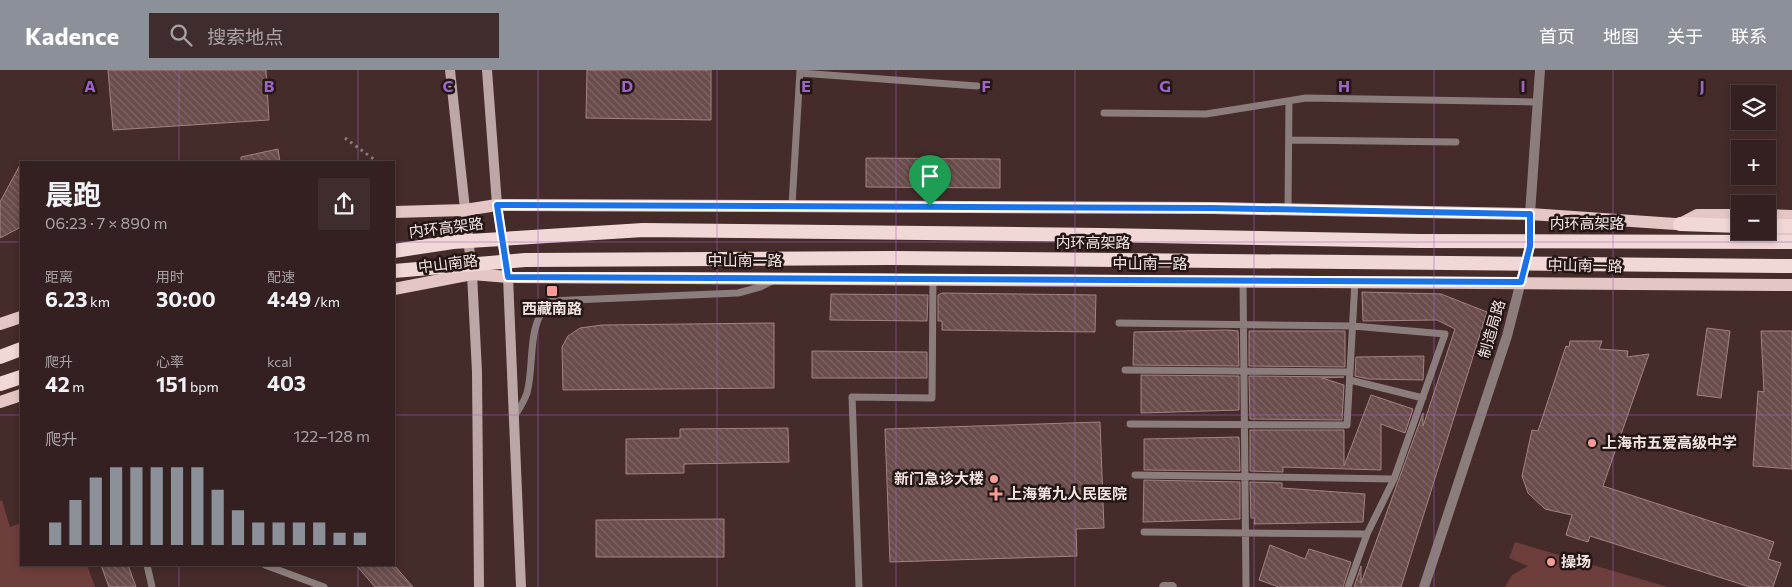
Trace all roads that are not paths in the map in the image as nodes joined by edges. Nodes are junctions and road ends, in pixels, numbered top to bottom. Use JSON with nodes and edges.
{"nodes":[{"id":1,"x":450,"y":70,"type":"edge"},
{"id":2,"x":487,"y":70,"type":"edge"},
{"id":3,"x":1540,"y":70,"type":"edge"},
{"id":4,"x":800,"y":71,"type":"edge"},
{"id":5,"x":976,"y":86,"type":"dead end"},
{"id":6,"x":1289,"y":101,"type":"junction"},
{"id":7,"x":1538,"y":102,"type":"junction"},
{"id":8,"x":1104,"y":113,"type":"dead end"},
{"id":9,"x":1289,"y":140,"type":"junction"},
{"id":10,"x":1456,"y":142,"type":"dead end"},
{"id":11,"x":497,"y":205,"type":"junction"},
{"id":12,"x":792,"y":205,"type":"junction"},
{"id":13,"x":465,"y":210,"type":"junction"},
{"id":14,"x":1288,"y":210,"type":"junction"},
{"id":15,"x":395,"y":212,"type":"edge"},
{"id":16,"x":1530,"y":214,"type":"junction"},
{"id":17,"x":1731,"y":216,"type":"edge"},
{"id":18,"x":1776,"y":216,"type":"edge"},
{"id":19,"x":1792,"y":216,"type":"edge"},
{"id":20,"x":1680,"y":224,"type":"junction"},
{"id":21,"x":1731,"y":226,"type":"edge"},
{"id":22,"x":1776,"y":226,"type":"edge"},
{"id":23,"x":1792,"y":226,"type":"edge"},
{"id":24,"x":1731,"y":230,"type":"edge"},
{"id":25,"x":1776,"y":233,"type":"edge"},
{"id":26,"x":1792,"y":234,"type":"edge"},
{"id":27,"x":1792,"y":242,"type":"edge"},
{"id":28,"x":395,"y":251,"type":"edge"},
{"id":29,"x":1792,"y":266,"type":"edge"},
{"id":30,"x":395,"y":270,"type":"edge"},
{"id":31,"x":472,"y":274,"type":"junction"},
{"id":32,"x":508,"y":277,"type":"junction"},
{"id":33,"x":779,"y":278,"type":"junction"},
{"id":34,"x":934,"y":279,"type":"junction"},
{"id":35,"x":1243,"y":280,"type":"junction"},
{"id":36,"x":1355,"y":281,"type":"junction"},
{"id":37,"x":1521,"y":282,"type":"junction"},
{"id":38,"x":1792,"y":285,"type":"edge"},
{"id":39,"x":395,"y":289,"type":"edge"},
{"id":40,"x":20,"y":317,"type":"edge"},
{"id":41,"x":1119,"y":323,"type":"dead end"},
{"id":42,"x":0,"y":324,"type":"edge"},
{"id":43,"x":1244,"y":325,"type":"junction"},
{"id":44,"x":1353,"y":326,"type":"junction"},
{"id":45,"x":20,"y":349,"type":"edge"},
{"id":46,"x":0,"y":357,"type":"edge"},
{"id":47,"x":1124,"y":370,"type":"dead end"},
{"id":48,"x":1244,"y":371,"type":"junction"},
{"id":49,"x":1350,"y":376,"type":"junction"},
{"id":50,"x":20,"y":377,"type":"edge"},
{"id":51,"x":0,"y":384,"type":"edge"},
{"id":52,"x":20,"y":395,"type":"edge"},
{"id":53,"x":1423,"y":398,"type":"junction"},
{"id":54,"x":0,"y":402,"type":"edge"},
{"id":55,"x":514,"y":417,"type":"junction"},
{"id":56,"x":1130,"y":424,"type":"dead end"},
{"id":57,"x":1244,"y":425,"type":"junction"},
{"id":58,"x":1135,"y":476,"type":"dead end"},
{"id":59,"x":1245,"y":477,"type":"junction"},
{"id":60,"x":1394,"y":479,"type":"junction"},
{"id":61,"x":1144,"y":532,"type":"dead end"},
{"id":62,"x":1246,"y":533,"type":"junction"},
{"id":63,"x":1366,"y":534,"type":"junction"},
{"id":64,"x":147,"y":566,"type":"edge"},
{"id":65,"x":268,"y":566,"type":"edge"},
{"id":66,"x":152,"y":587,"type":"edge"},
{"id":67,"x":324,"y":587,"type":"edge"},
{"id":68,"x":479,"y":587,"type":"edge"},
{"id":69,"x":521,"y":587,"type":"edge"},
{"id":70,"x":859,"y":587,"type":"edge"},
{"id":71,"x":1164,"y":587,"type":"edge"},
{"id":72,"x":1172,"y":587,"type":"edge"},
{"id":73,"x":1246,"y":587,"type":"edge"},
{"id":74,"x":1348,"y":587,"type":"edge"},
{"id":75,"x":1424,"y":587,"type":"edge"}],
"edges":[{"from":1,"to":13,"type":"main road"},
{"from":2,"to":11,"type":"main road"},
{"from":3,"to":7,"type":"street","name":"制造局路"},
{"from":4,"to":5,"type":"lane"},
{"from":4,"to":12,"type":"lane"},
{"from":6,"to":7,"type":"lane"},
{"from":6,"to":8,"type":"lane"},
{"from":6,"to":9,"type":"lane"},
{"from":7,"to":16,"type":"street","name":"制造局路"},
{"from":9,"to":10,"type":"lane"},
{"from":9,"to":14,"type":"lane"},
{"from":11,"to":12,"type":"main road"},
{"from":11,"to":13,"type":"main road"},
{"from":11,"to":32,"type":"main road"},
{"from":12,"to":14,"type":"main road"},
{"from":13,"to":15,"type":"main road"},
{"from":13,"to":31,"type":"main road"},
{"from":14,"to":16,"type":"main road"},
{"from":16,"to":20,"type":"main road"},
{"from":16,"to":37,"type":"street","name":"制造局路"},
{"from":17,"to":20,"type":"main road"},
{"from":18,"to":19,"type":"main road"},
{"from":20,"to":21,"type":"highway"},
{"from":20,"to":24,"type":"main road"},
{"from":22,"to":23,"type":"highway"},
{"from":25,"to":26,"type":"main road"},
{"from":27,"to":28,"type":"highway","name":"内环高架路","bridge":true},
{"from":29,"to":30,"type":"highway","name":"内环高架路","bridge":true},
{"from":31,"to":32,"type":"main road","name":"中山南路"},
{"from":31,"to":39,"type":"main road","name":"中山南路"},
{"from":31,"to":68,"type":"main road"},
{"from":32,"to":33,"type":"main road","name":"中山南一路"},
{"from":32,"to":55,"type":"main road"},
{"from":33,"to":34,"type":"main road","name":"中山南一路"},
{"from":33,"to":55,"type":"lane"},
{"from":34,"to":35,"type":"main road","name":"中山南一路"},
{"from":34,"to":70,"type":"lane"},
{"from":35,"to":36,"type":"main road","name":"中山南一路"},
{"from":35,"to":43,"type":"lane"},
{"from":36,"to":37,"type":"main road","name":"中山南一路"},
{"from":36,"to":44,"type":"lane"},
{"from":37,"to":38,"type":"main road","name":"中山南一路"},
{"from":37,"to":75,"type":"street","name":"制造局路"},
{"from":40,"to":42,"type":"main road"},
{"from":41,"to":43,"type":"lane"},
{"from":43,"to":44,"type":"lane"},
{"from":43,"to":48,"type":"lane"},
{"from":44,"to":49,"type":"lane"},
{"from":44,"to":53,"type":"lane"},
{"from":45,"to":46,"type":"highway"},
{"from":47,"to":48,"type":"lane"},
{"from":48,"to":49,"type":"lane"},
{"from":48,"to":57,"type":"lane"},
{"from":49,"to":53,"type":"lane"},
{"from":49,"to":57,"type":"lane"},
{"from":50,"to":51,"type":"highway"},
{"from":52,"to":54,"type":"main road"},
{"from":53,"to":60,"type":"lane"},
{"from":55,"to":69,"type":"main road"},
{"from":56,"to":57,"type":"lane"},
{"from":57,"to":59,"type":"lane"},
{"from":58,"to":59,"type":"lane"},
{"from":59,"to":60,"type":"lane"},
{"from":59,"to":62,"type":"lane"},
{"from":60,"to":63,"type":"lane"},
{"from":61,"to":62,"type":"lane"},
{"from":62,"to":63,"type":"lane"},
{"from":62,"to":73,"type":"lane"},
{"from":63,"to":74,"type":"lane"},
{"from":64,"to":66,"type":"lane"},
{"from":65,"to":67,"type":"lane"},
{"from":71,"to":72,"type":"street"}]}
